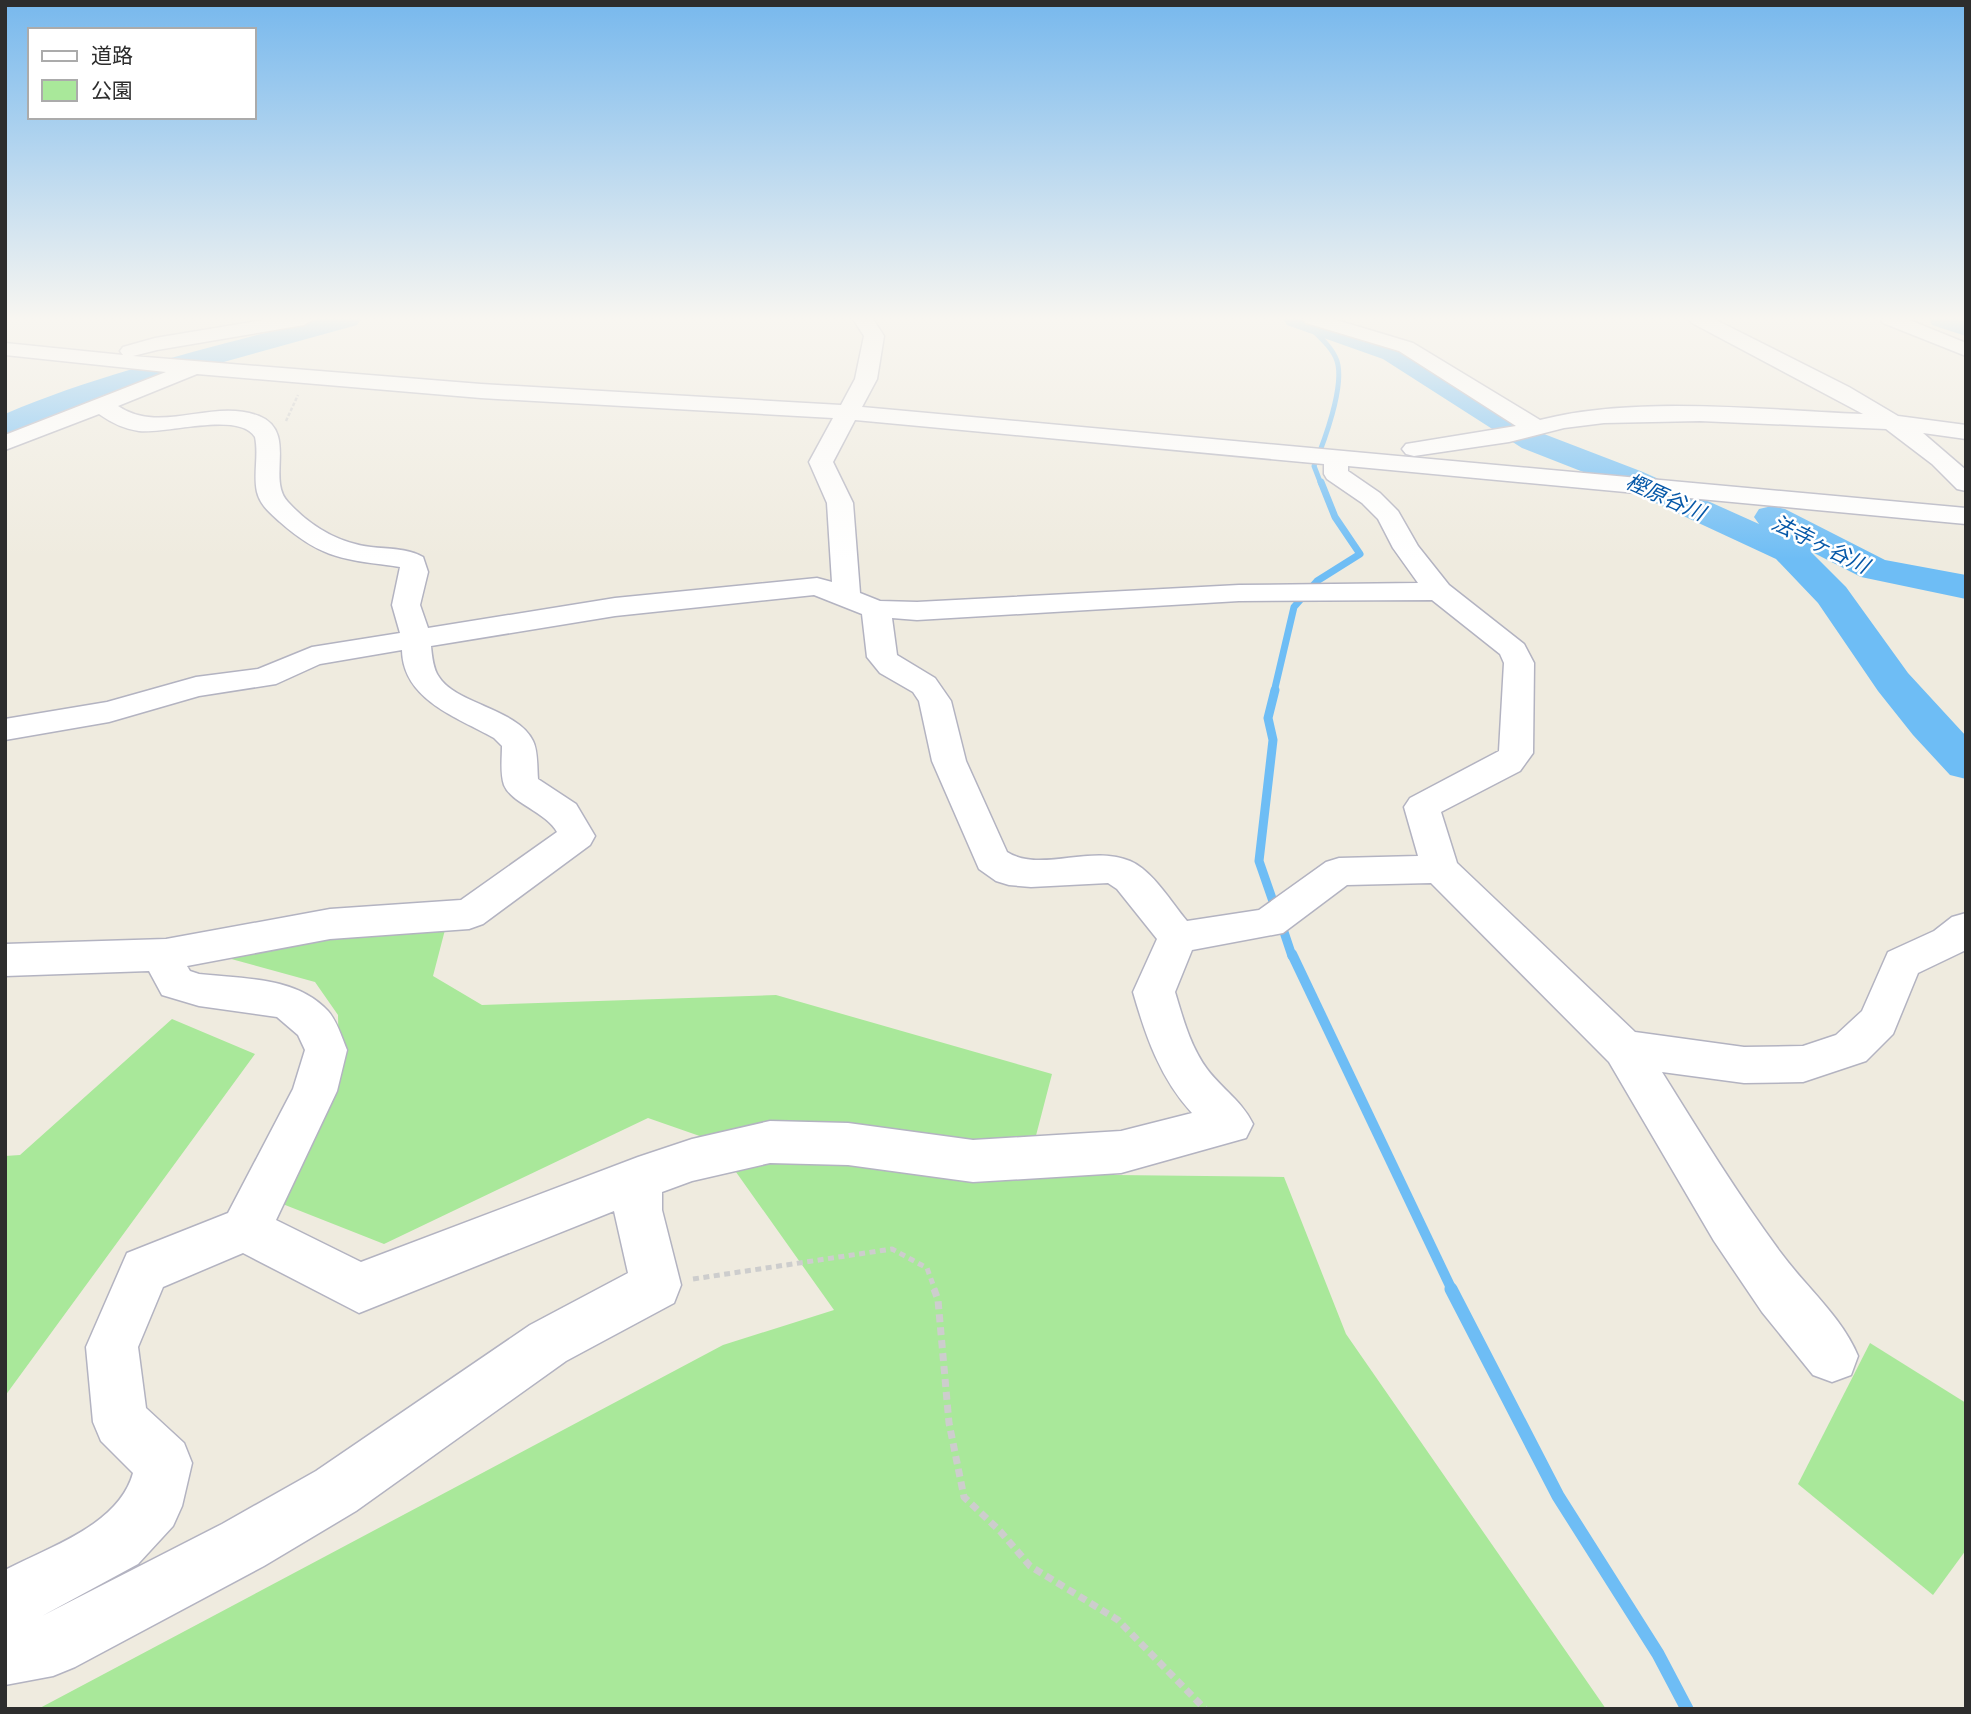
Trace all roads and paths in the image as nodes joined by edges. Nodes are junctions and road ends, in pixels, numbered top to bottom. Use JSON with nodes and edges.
{"nodes":[{"id":1,"x":119,"y":399,"type":"edge"},
{"id":2,"x":297,"y":399,"type":"edge"},
{"id":3,"x":644,"y":399,"type":"edge"},
{"id":4,"x":854,"y":399,"type":"edge"},
{"id":5,"x":1488,"y":399,"type":"edge"},
{"id":6,"x":1847,"y":399,"type":"edge"},
{"id":7,"x":103,"y":406,"type":"junction"},
{"id":8,"x":846,"y":412,"type":"junction"},
{"id":9,"x":1890,"y":422,"type":"junction"},
{"id":10,"x":1527,"y":431,"type":"junction"},
{"id":11,"x":1966,"y":432,"type":"edge"},
{"id":12,"x":269,"y":442,"type":"junction"},
{"id":13,"x":5,"y":443,"type":"edge"},
{"id":14,"x":1325,"y":457,"type":"junction"},
{"id":15,"x":1377,"y":461,"type":"junction"},
{"id":16,"x":1966,"y":484,"type":"edge"},
{"id":17,"x":1966,"y":516,"type":"edge"},
{"id":18,"x":1439,"y":592,"type":"junction"},
{"id":19,"x":1307,"y":594,"type":"joint"},
{"id":20,"x":861,"y":602,"type":"junction"},
{"id":21,"x":416,"y":638,"type":"junction"},
{"id":22,"x":5,"y":730,"type":"edge"},
{"id":23,"x":1440,"y":869,"type":"junction"},
{"id":24,"x":1966,"y":928,"type":"edge"},
{"id":25,"x":1178,"y":936,"type":"junction"},
{"id":26,"x":166,"y":955,"type":"junction"},
{"id":27,"x":5,"y":960,"type":"edge"},
{"id":28,"x":1624,"y":1049,"type":"junction"},
{"id":29,"x":638,"y":1179,"type":"junction"},
{"id":30,"x":245,"y":1229,"type":"junction"},
{"id":31,"x":656,"y":1285,"type":"junction"},
{"id":32,"x":1832,"y":1356,"type":"dead end"},
{"id":33,"x":5,"y":1603,"type":"edge"},
{"id":34,"x":5,"y":1654,"type":"edge"},
{"id":35,"x":1205,"y":1709,"type":"edge"}],
"edges":[{"from":1,"to":7,"type":"street"},
{"from":2,"to":12,"type":"path"},
{"from":3,"to":8,"type":"street"},
{"from":4,"to":8,"type":"street"},
{"from":5,"to":10,"type":"street"},
{"from":6,"to":9,"type":"street"},
{"from":7,"to":12,"type":"street"},
{"from":7,"to":13,"type":"street"},
{"from":8,"to":14,"type":"street"},
{"from":8,"to":20,"type":"street"},
{"from":9,"to":10,"type":"street"},
{"from":9,"to":11,"type":"street"},
{"from":9,"to":16,"type":"street"},
{"from":10,"to":15,"type":"street"},
{"from":12,"to":21,"type":"street"},
{"from":14,"to":15,"type":"street"},
{"from":14,"to":18,"type":"street"},
{"from":15,"to":17,"type":"street"},
{"from":18,"to":19,"type":"street"},
{"from":18,"to":23,"type":"street"},
{"from":19,"to":20,"type":"street"},
{"from":20,"to":21,"type":"street"},
{"from":20,"to":25,"type":"street"},
{"from":21,"to":22,"type":"street"},
{"from":21,"to":26,"type":"street"},
{"from":23,"to":25,"type":"street"},
{"from":23,"to":28,"type":"street"},
{"from":24,"to":28,"type":"street"},
{"from":25,"to":29,"type":"street"},
{"from":26,"to":27,"type":"street"},
{"from":26,"to":30,"type":"street"},
{"from":28,"to":32,"type":"street"},
{"from":29,"to":30,"type":"street"},
{"from":29,"to":31,"type":"street"},
{"from":30,"to":33,"type":"street"},
{"from":31,"to":34,"type":"street"},
{"from":31,"to":35,"type":"path"}]}
